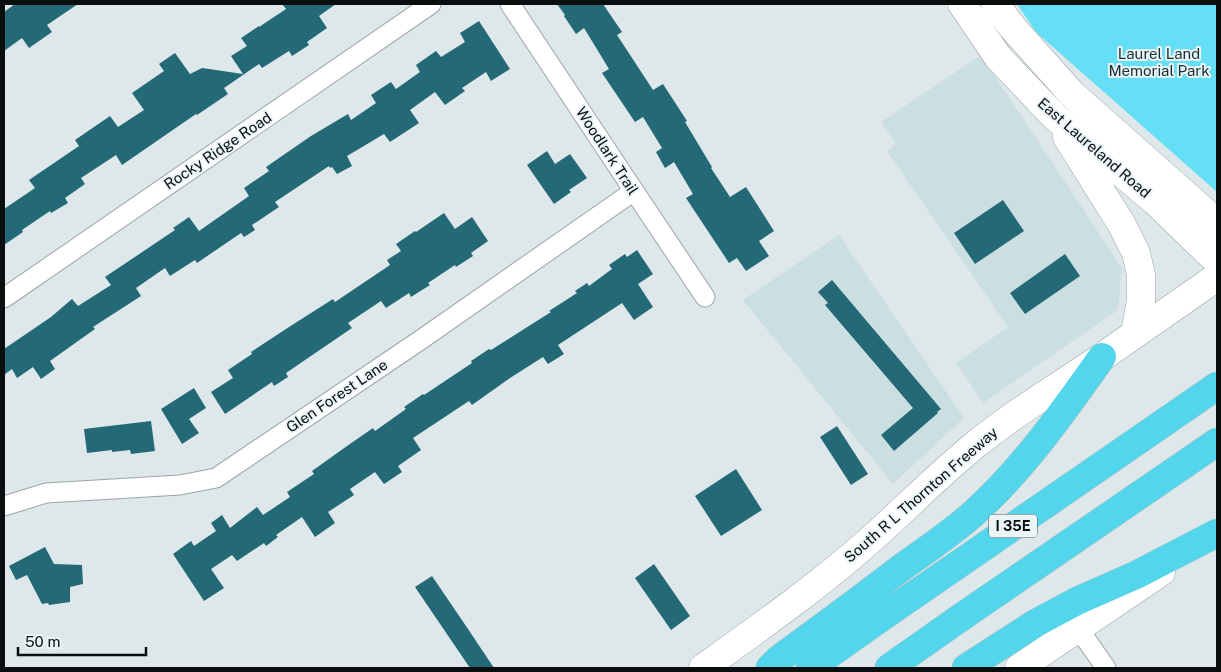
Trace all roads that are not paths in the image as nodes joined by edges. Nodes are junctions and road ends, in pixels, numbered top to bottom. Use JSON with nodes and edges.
{"nodes":[{"id":1,"x":431,"y":4,"type":"edge"},
{"id":2,"x":510,"y":4,"type":"edge"},
{"id":3,"x":962,"y":4,"type":"edge"},
{"id":4,"x":995,"y":4,"type":"edge"},
{"id":5,"x":1054,"y":116,"type":"junction"},
{"id":6,"x":634,"y":191,"type":"junction"},
{"id":7,"x":1164,"y":192,"type":"junction"},
{"id":8,"x":1217,"y":227,"type":"edge"},
{"id":9,"x":1217,"y":261,"type":"edge"},
{"id":10,"x":1217,"y":277,"type":"edge"},
{"id":11,"x":705,"y":297,"type":"dead end"},
{"id":12,"x":4,"y":298,"type":"edge"},
{"id":13,"x":1135,"y":334,"type":"junction"},
{"id":14,"x":1102,"y":357,"type":"junction"},
{"id":15,"x":1217,"y":386,"type":"edge"},
{"id":16,"x":1217,"y":442,"type":"edge"},
{"id":17,"x":4,"y":506,"type":"edge"},
{"id":18,"x":1217,"y":533,"type":"edge"},
{"id":19,"x":1078,"y":628,"type":"junction"},
{"id":20,"x":702,"y":668,"type":"edge"},
{"id":21,"x":770,"y":668,"type":"edge"},
{"id":22,"x":810,"y":668,"type":"edge"},
{"id":23,"x":889,"y":668,"type":"edge"},
{"id":24,"x":966,"y":668,"type":"edge"},
{"id":25,"x":1019,"y":668,"type":"edge"},
{"id":26,"x":1106,"y":668,"type":"edge"}],
"edges":[{"from":1,"to":12,"type":"street","name":"Rocky Ridge Road"},
{"from":2,"to":6,"type":"street","name":"Woodlark Trail"},
{"from":3,"to":5,"type":"main road","name":"East Laureland Road"},
{"from":4,"to":7,"type":"main road","name":"East Laureland Road"},
{"from":5,"to":7,"type":"main road","name":"East Laureland Road"},
{"from":5,"to":13,"type":"main road"},
{"from":6,"to":11,"type":"street","name":"Woodlark Trail"},
{"from":6,"to":17,"type":"street","name":"Glen Forest Lane"},
{"from":7,"to":8,"type":"main road","name":"East Laureland Road"},
{"from":7,"to":9,"type":"main road","name":"East Laureland Road"},
{"from":10,"to":13,"type":"main road","name":"South R L Thornton Freeway"},
{"from":13,"to":14,"type":"main road","name":"South R L Thornton Freeway"},
{"from":14,"to":20,"type":"main road","name":"South R L Thornton Freeway"},
{"from":14,"to":21,"type":"highway"},
{"from":15,"to":22,"type":"highway","number":"I 35E"},
{"from":16,"to":23,"type":"highway"},
{"from":18,"to":19,"type":"main road"},
{"from":18,"to":24,"type":"highway"},
{"from":19,"to":25,"type":"main road"},
{"from":19,"to":26,"type":"street"}]}
